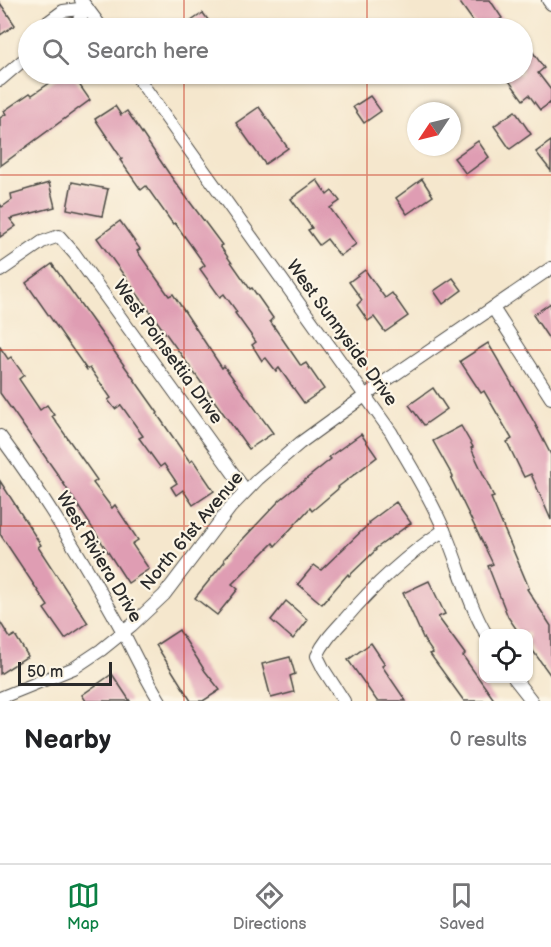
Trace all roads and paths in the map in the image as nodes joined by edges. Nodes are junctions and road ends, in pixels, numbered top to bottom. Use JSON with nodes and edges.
{"nodes":[{"id":1,"x":548,"y":0,"type":"edge"},
{"id":2,"x":84,"y":4,"type":"edge"},
{"id":3,"x":551,"y":4,"type":"edge"},
{"id":4,"x":54,"y":18,"type":"edge"},
{"id":5,"x":78,"y":18,"type":"edge"},
{"id":6,"x":94,"y":18,"type":"edge"},
{"id":7,"x":18,"y":65,"type":"edge"},
{"id":8,"x":0,"y":80,"type":"edge"},
{"id":9,"x":142,"y":84,"type":"edge"},
{"id":10,"x":551,"y":268,"type":"edge"},
{"id":11,"x":0,"y":271,"type":"edge"},
{"id":12,"x":493,"y":308,"type":"junction"},
{"id":13,"x":365,"y":395,"type":"junction"},
{"id":14,"x":551,"y":398,"type":"edge"},
{"id":15,"x":0,"y":436,"type":"edge"},
{"id":16,"x":246,"y":491,"type":"junction"},
{"id":17,"x":444,"y":530,"type":"junction"},
{"id":18,"x":484,"y":629,"type":"edge"},
{"id":19,"x":122,"y":632,"type":"junction"},
{"id":20,"x":518,"y":683,"type":"edge"},
{"id":21,"x":0,"y":698,"type":"edge"},
{"id":22,"x":160,"y":701,"type":"edge"},
{"id":23,"x":344,"y":701,"type":"edge"},
{"id":24,"x":532,"y":701,"type":"edge"}],
"edges":[{"from":1,"to":3,"type":"street"},
{"from":2,"to":4,"type":"street"},
{"from":2,"to":5,"type":"street"},
{"from":2,"to":6,"type":"street"},
{"from":7,"to":8,"type":"street"},
{"from":9,"to":13,"type":"street","name":"West Sunnyside Drive"},
{"from":10,"to":12,"type":"street","name":"North 61st Avenue"},
{"from":11,"to":16,"type":"street","name":"West Poinsettia Drive"},
{"from":12,"to":13,"type":"street","name":"North 61st Avenue"},
{"from":12,"to":14,"type":"street"},
{"from":13,"to":16,"type":"street","name":"North 61st Avenue"},
{"from":13,"to":17,"type":"street","name":"West Sunnyside Drive"},
{"from":15,"to":19,"type":"street","name":"West Riviera Drive"},
{"from":16,"to":19,"type":"street","name":"North 61st Avenue"},
{"from":17,"to":18,"type":"street","name":"West Sunnyside Drive"},
{"from":17,"to":23,"type":"street"},
{"from":19,"to":21,"type":"street","name":"North 61st Avenue"},
{"from":19,"to":22,"type":"street","name":"West Riviera Drive"},
{"from":20,"to":24,"type":"street"}]}
